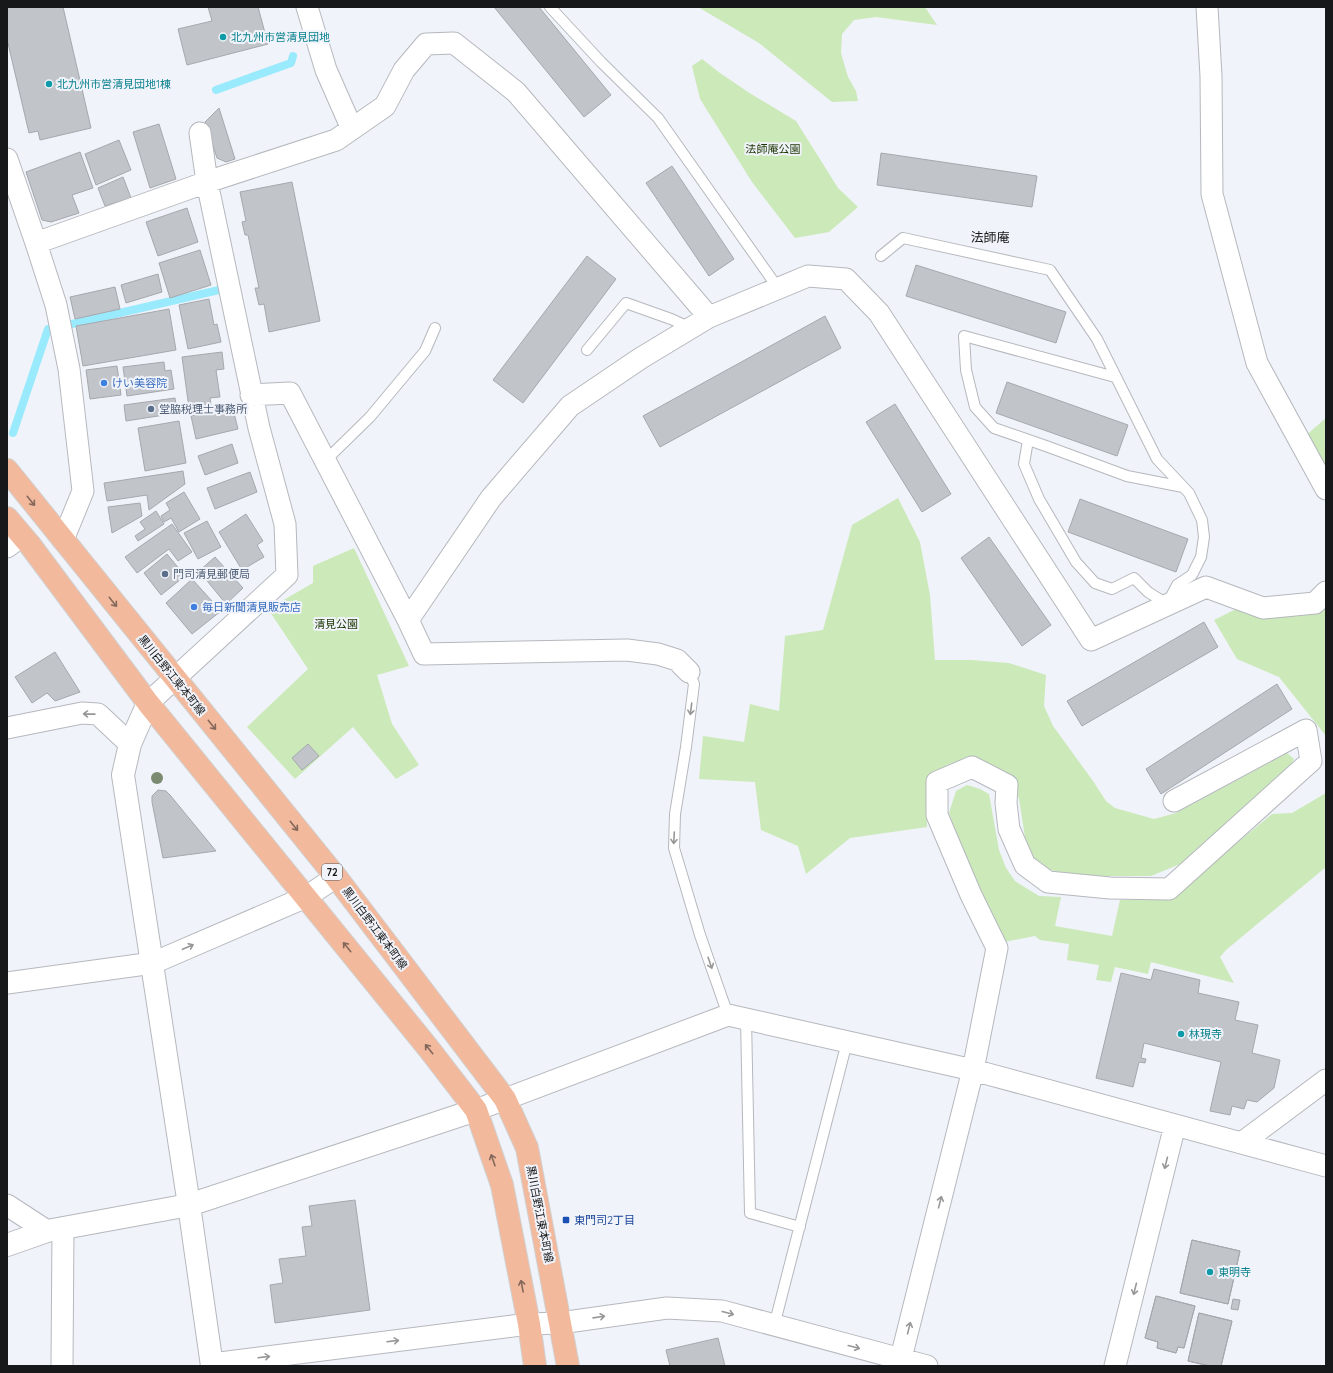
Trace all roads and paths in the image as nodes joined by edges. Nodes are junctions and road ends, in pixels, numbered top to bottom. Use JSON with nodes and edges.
{"nodes":[{"id":1,"x":308,"y":7,"type":"edge"},
{"id":2,"x":550,"y":7,"type":"edge"},
{"id":3,"x":1207,"y":7,"type":"edge"},
{"id":4,"x":352,"y":129,"type":"junction"},
{"id":5,"x":200,"y":134,"type":"dead end"},
{"id":6,"x":7,"y":159,"type":"edge"},
{"id":7,"x":207,"y":182,"type":"junction"},
{"id":8,"x":36,"y":242,"type":"junction"},
{"id":9,"x":881,"y":256,"type":"dead end"},
{"id":10,"x":778,"y":288,"type":"junction"},
{"id":11,"x":709,"y":318,"type":"junction"},
{"id":12,"x":436,"y":328,"type":"dead end"},
{"id":13,"x":691,"y":328,"type":"junction"},
{"id":14,"x":587,"y":350,"type":"dead end"},
{"id":15,"x":1115,"y":377,"type":"junction"},
{"id":16,"x":251,"y":395,"type":"junction"},
{"id":17,"x":1028,"y":440,"type":"junction"},
{"id":18,"x":325,"y":461,"type":"junction"},
{"id":19,"x":7,"y":470,"type":"edge"},
{"id":20,"x":1183,"y":487,"type":"junction"},
{"id":21,"x":1326,"y":489,"type":"edge"},
{"id":22,"x":7,"y":518,"type":"edge"},
{"id":23,"x":63,"y":540,"type":"junction"},
{"id":24,"x":14,"y":541,"type":"edge"},
{"id":25,"x":1326,"y":592,"type":"edge"},
{"id":26,"x":1167,"y":604,"type":"junction"},
{"id":27,"x":408,"y":620,"type":"junction"},
{"id":28,"x":689,"y":672,"type":"joint"},
{"id":29,"x":174,"y":678,"type":"junction"},
{"id":30,"x":148,"y":703,"type":"junction"},
{"id":31,"x":7,"y":728,"type":"edge"},
{"id":32,"x":130,"y":744,"type":"junction"},
{"id":33,"x":1174,"y":801,"type":"dead end"},
{"id":34,"x":336,"y":877,"type":"junction"},
{"id":35,"x":306,"y":896,"type":"junction"},
{"id":36,"x":153,"y":963,"type":"junction"},
{"id":37,"x":7,"y":983,"type":"edge"},
{"id":38,"x":737,"y":1017,"type":"junction"},
{"id":39,"x":847,"y":1042,"type":"junction"},
{"id":40,"x":973,"y":1070,"type":"junction"},
{"id":41,"x":1326,"y":1080,"type":"edge"},
{"id":42,"x":505,"y":1099,"type":"junction"},
{"id":43,"x":476,"y":1110,"type":"junction"},
{"id":44,"x":1175,"y":1125,"type":"junction"},
{"id":45,"x":1243,"y":1142,"type":"junction"},
{"id":46,"x":1326,"y":1166,"type":"edge"},
{"id":47,"x":7,"y":1204,"type":"edge"},
{"id":48,"x":189,"y":1205,"type":"junction"},
{"id":49,"x":800,"y":1227,"type":"junction"},
{"id":50,"x":55,"y":1230,"type":"junction"},
{"id":51,"x":7,"y":1245,"type":"edge"},
{"id":52,"x":560,"y":1323,"type":"junction"},
{"id":53,"x":529,"y":1324,"type":"junction"},
{"id":54,"x":774,"y":1326,"type":"junction"},
{"id":55,"x":900,"y":1363,"type":"edge"},
{"id":56,"x":212,"y":1365,"type":"edge"},
{"id":57,"x":62,"y":1366,"type":"edge"},
{"id":58,"x":535,"y":1366,"type":"edge"},
{"id":59,"x":568,"y":1366,"type":"edge"},
{"id":60,"x":927,"y":1366,"type":"edge"},
{"id":61,"x":1115,"y":1366,"type":"edge"}],
"edges":[{"from":1,"to":4,"type":"street"},
{"from":2,"to":10,"type":"lane"},
{"from":3,"to":21,"type":"street"},
{"from":4,"to":7,"type":"street"},
{"from":4,"to":11,"type":"street"},
{"from":5,"to":7,"type":"street"},
{"from":6,"to":8,"type":"street"},
{"from":7,"to":8,"type":"street"},
{"from":7,"to":16,"type":"street"},
{"from":8,"to":23,"type":"street"},
{"from":9,"to":15,"type":"lane"},
{"from":10,"to":11,"type":"street"},
{"from":10,"to":26,"type":"street"},
{"from":11,"to":13,"type":"street"},
{"from":12,"to":18,"type":"lane"},
{"from":13,"to":14,"type":"lane"},
{"from":13,"to":27,"type":"street"},
{"from":15,"to":17,"type":"lane"},
{"from":15,"to":20,"type":"lane"},
{"from":16,"to":18,"type":"street"},
{"from":16,"to":29,"type":"street"},
{"from":17,"to":20,"type":"lane"},
{"from":17,"to":26,"type":"lane"},
{"from":18,"to":27,"type":"street"},
{"from":19,"to":23,"type":"main road","name":"黒川白野江東本町線","number":"72","one_way":true},
{"from":20,"to":26,"type":"lane"},
{"from":22,"to":24,"type":"main road"},
{"from":23,"to":29,"type":"main road","name":"黒川白野江東本町線","number":"72","one_way":true},
{"from":24,"to":30,"type":"main road"},
{"from":25,"to":26,"type":"street"},
{"from":27,"to":28,"type":"street"},
{"from":28,"to":38,"type":"lane","one_way":true},
{"from":29,"to":30,"type":"street"},
{"from":29,"to":34,"type":"main road","name":"黒川白野江東本町線","number":"72","one_way":true},
{"from":30,"to":32,"type":"street"},
{"from":30,"to":35,"type":"main road"},
{"from":32,"to":31,"type":"street","one_way":true},
{"from":32,"to":36,"type":"street"},
{"from":33,"to":40,"type":"street"},
{"from":34,"to":35,"type":"street"},
{"from":34,"to":42,"type":"main road","name":"黒川白野江東本町線","number":"72"},
{"from":36,"to":35,"type":"street","one_way":true},
{"from":43,"to":35,"type":"main road","one_way":true},
{"from":36,"to":37,"type":"street"},
{"from":36,"to":48,"type":"street"},
{"from":38,"to":39,"type":"street"},
{"from":38,"to":42,"type":"street"},
{"from":38,"to":49,"type":"lane"},
{"from":39,"to":40,"type":"street"},
{"from":39,"to":49,"type":"lane"},
{"from":40,"to":44,"type":"street"},
{"from":55,"to":40,"type":"street","one_way":true},
{"from":41,"to":45,"type":"street"},
{"from":42,"to":43,"type":"street"},
{"from":42,"to":52,"type":"main road","name":"黒川白野江東本町線","number":"72"},
{"from":43,"to":48,"type":"street"},
{"from":53,"to":43,"type":"main road","one_way":true},
{"from":44,"to":45,"type":"street"},
{"from":44,"to":61,"type":"street","one_way":true},
{"from":45,"to":46,"type":"street"},
{"from":47,"to":50,"type":"street"},
{"from":48,"to":50,"type":"street"},
{"from":48,"to":56,"type":"street"},
{"from":49,"to":54,"type":"lane"},
{"from":50,"to":51,"type":"street"},
{"from":50,"to":57,"type":"street"},
{"from":52,"to":53,"type":"street"},
{"from":52,"to":54,"type":"street","one_way":true},
{"from":52,"to":59,"type":"main road","name":"黒川白野江東本町線","number":"72"},
{"from":56,"to":53,"type":"street","one_way":true},
{"from":53,"to":58,"type":"main road"},
{"from":54,"to":55,"type":"street","one_way":true},
{"from":55,"to":60,"type":"street"}]}
